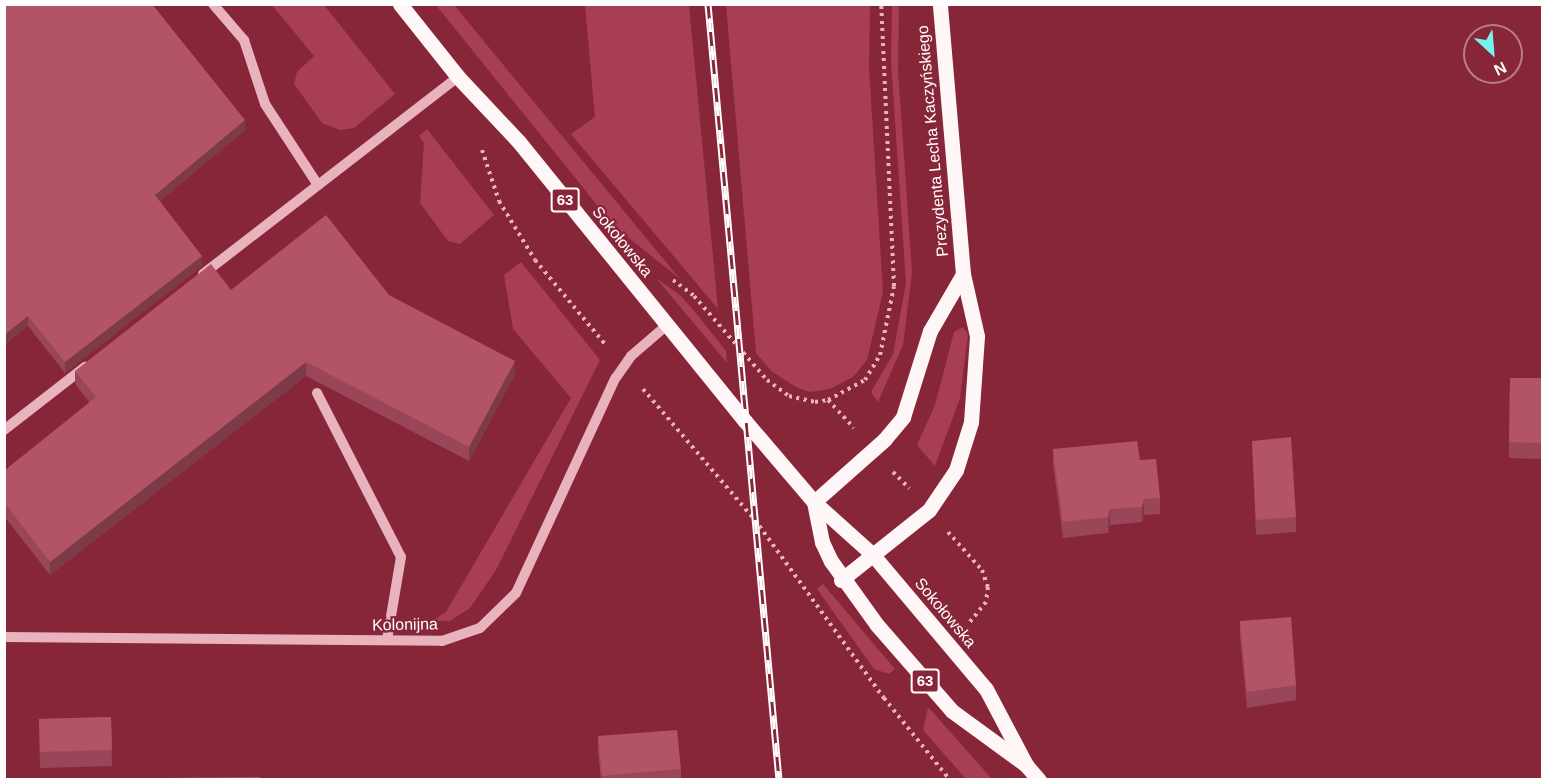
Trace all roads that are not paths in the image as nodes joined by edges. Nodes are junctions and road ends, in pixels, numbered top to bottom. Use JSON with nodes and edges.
{"nodes":[{"id":1,"x":213,"y":4,"type":"edge"},
{"id":2,"x":400,"y":4,"type":"edge"},
{"id":3,"x":940,"y":4,"type":"edge"},
{"id":4,"x":458,"y":77,"type":"junction"},
{"id":5,"x":318,"y":185,"type":"junction"},
{"id":6,"x":963,"y":274,"type":"junction"},
{"id":7,"x":189,"y":286,"type":"edge"},
{"id":8,"x":666,"y":326,"type":"junction"},
{"id":9,"x":97,"y":358,"type":"edge"},
{"id":10,"x":317,"y":393,"type":"dead end"},
{"id":11,"x":4,"y":429,"type":"edge"},
{"id":12,"x":814,"y":502,"type":"junction"},
{"id":13,"x":873,"y":555,"type":"junction"},
{"id":14,"x":841,"y":580,"type":"junction"},
{"id":15,"x":4,"y":637,"type":"edge"},
{"id":16,"x":387,"y":640,"type":"junction"},
{"id":17,"x":1026,"y":765,"type":"junction"},
{"id":18,"x":1039,"y":780,"type":"edge"}],
"edges":[{"from":1,"to":5,"type":"street"},
{"from":2,"to":4,"type":"main road","name":"Sokołowska","number":"63"},
{"from":3,"to":6,"type":"main road","name":"Prezydenta Lecha Kaczyńskiego"},
{"from":4,"to":5,"type":"street"},
{"from":4,"to":8,"type":"main road","name":"Sokołowska","number":"63"},
{"from":5,"to":7,"type":"street"},
{"from":6,"to":12,"type":"main road","name":"Prezydenta Lecha Kaczyńskiego"},
{"from":6,"to":13,"type":"main road","name":"Prezydenta Lecha Kaczyńskiego"},
{"from":8,"to":12,"type":"main road","name":"Sokołowska","number":"63"},
{"from":8,"to":16,"type":"street","name":"Kolonijna"},
{"from":9,"to":11,"type":"street"},
{"from":10,"to":16,"type":"street"},
{"from":12,"to":13,"type":"main road","name":"Sokołowska","number":"63"},
{"from":12,"to":14,"type":"main road","name":"Sokołowska","number":"63"},
{"from":13,"to":14,"type":"main road","name":"Prezydenta Lecha Kaczyńskiego"},
{"from":13,"to":17,"type":"main road","name":"Sokołowska","number":"63"},
{"from":14,"to":17,"type":"main road","name":"Sokołowska","number":"63"},
{"from":15,"to":16,"type":"street","name":"Kolonijna"},
{"from":17,"to":18,"type":"main road","name":"Sokołowska","number":"63"}]}
